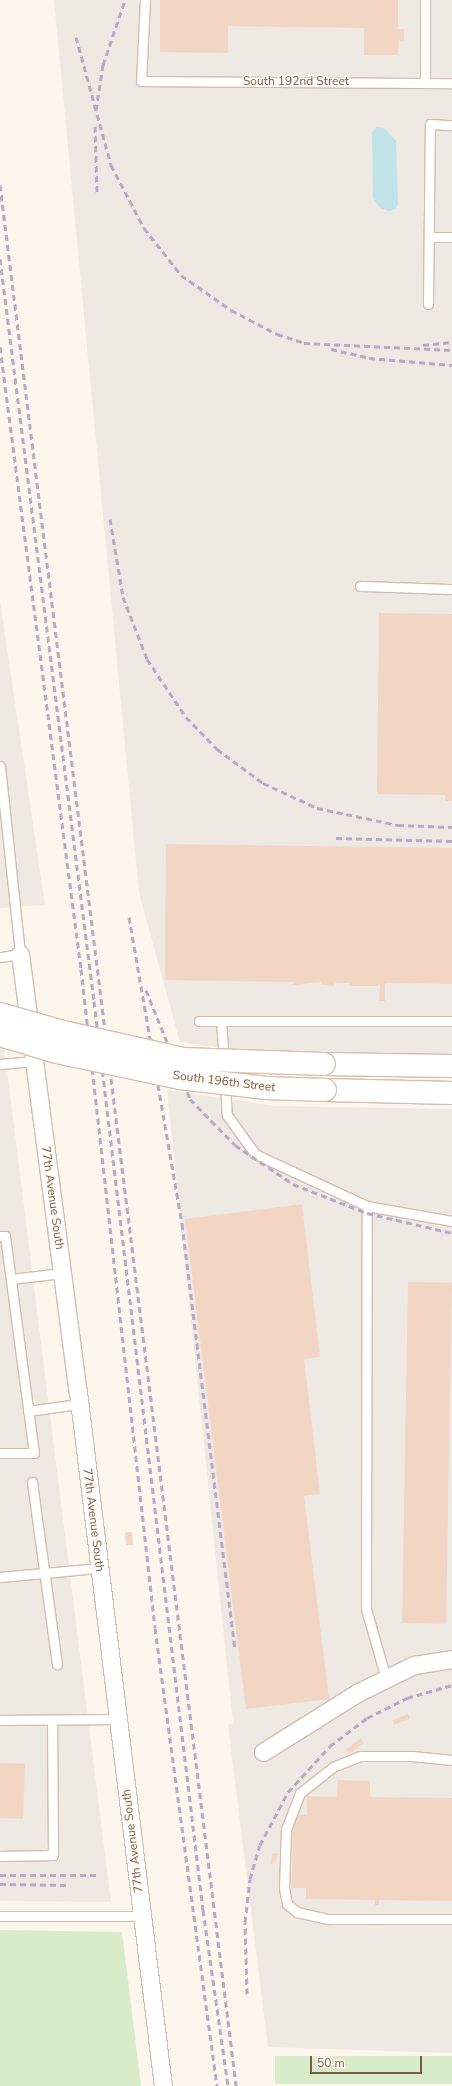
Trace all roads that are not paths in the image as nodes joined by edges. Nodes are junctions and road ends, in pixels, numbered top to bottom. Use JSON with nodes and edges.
{"nodes":[{"id":1,"x":145,"y":0,"type":"edge"},
{"id":2,"x":425,"y":0,"type":"edge"},
{"id":3,"x":424,"y":83,"type":"junction"},
{"id":4,"x":452,"y":83,"type":"edge"},
{"id":5,"x":452,"y":125,"type":"edge"},
{"id":6,"x":428,"y":237,"type":"junction"},
{"id":7,"x":452,"y":237,"type":"edge"},
{"id":8,"x":428,"y":304,"type":"dead end"},
{"id":9,"x":360,"y":586,"type":"dead end"},
{"id":10,"x":452,"y":589,"type":"edge"},
{"id":11,"x":0,"y":766,"type":"edge"},
{"id":12,"x":4,"y":832,"type":"edge"},
{"id":13,"x":20,"y":954,"type":"junction"},
{"id":14,"x":0,"y":957,"type":"edge"},
{"id":15,"x":0,"y":1014,"type":"edge"},
{"id":16,"x":199,"y":1021,"type":"dead end"},
{"id":17,"x":222,"y":1021,"type":"junction"},
{"id":18,"x":452,"y":1021,"type":"edge"},
{"id":19,"x":0,"y":1035,"type":"edge"},
{"id":20,"x":34,"y":1061,"type":"junction"},
{"id":21,"x":0,"y":1064,"type":"edge"},
{"id":22,"x":452,"y":1066,"type":"edge"},
{"id":23,"x":452,"y":1093,"type":"edge"},
{"id":24,"x":367,"y":1206,"type":"junction"},
{"id":25,"x":452,"y":1221,"type":"edge"},
{"id":26,"x":0,"y":1236,"type":"edge"},
{"id":27,"x":62,"y":1273,"type":"junction"},
{"id":28,"x":10,"y":1280,"type":"junction"},
{"id":29,"x":79,"y":1404,"type":"junction"},
{"id":30,"x":28,"y":1411,"type":"junction"},
{"id":31,"x":0,"y":1453,"type":"edge"},
{"id":32,"x":32,"y":1482,"type":"dead end"},
{"id":33,"x":99,"y":1568,"type":"junction"},
{"id":34,"x":45,"y":1574,"type":"junction"},
{"id":35,"x":0,"y":1577,"type":"edge"},
{"id":36,"x":452,"y":1659,"type":"edge"},
{"id":37,"x":57,"y":1664,"type":"dead end"},
{"id":38,"x":386,"y":1679,"type":"junction"},
{"id":39,"x":118,"y":1719,"type":"junction"},
{"id":40,"x":0,"y":1720,"type":"edge"},
{"id":41,"x":52,"y":1720,"type":"junction"},
{"id":42,"x":263,"y":1752,"type":"dead end"},
{"id":43,"x":452,"y":1760,"type":"edge"},
{"id":44,"x":0,"y":1856,"type":"edge"},
{"id":45,"x":0,"y":1916,"type":"edge"},
{"id":46,"x":142,"y":1916,"type":"junction"},
{"id":47,"x":452,"y":1919,"type":"edge"},
{"id":48,"x":163,"y":2086,"type":"edge"}],
"edges":[{"from":1,"to":3,"type":"lane","name":"South 192nd Street"},
{"from":2,"to":3,"type":"lane"},
{"from":3,"to":4,"type":"lane","name":"South 192nd Street"},
{"from":5,"to":6,"type":"lane"},
{"from":6,"to":7,"type":"lane"},
{"from":6,"to":8,"type":"lane"},
{"from":9,"to":10,"type":"lane"},
{"from":11,"to":12,"type":"lane"},
{"from":12,"to":13,"type":"lane"},
{"from":13,"to":14,"type":"lane"},
{"from":13,"to":20,"type":"street","name":"77th Avenue South"},
{"from":15,"to":22,"type":"main road","name":"South 196th Street","bridge":true},
{"from":16,"to":17,"type":"lane"},
{"from":17,"to":18,"type":"lane"},
{"from":17,"to":24,"type":"lane"},
{"from":19,"to":23,"type":"main road","name":"South 196th Street","bridge":true},
{"from":20,"to":21,"type":"lane"},
{"from":20,"to":27,"type":"street","name":"77th Avenue South"},
{"from":24,"to":25,"type":"lane"},
{"from":24,"to":38,"type":"lane"},
{"from":26,"to":28,"type":"lane"},
{"from":27,"to":28,"type":"lane"},
{"from":27,"to":29,"type":"street","name":"77th Avenue South"},
{"from":28,"to":30,"type":"lane"},
{"from":29,"to":30,"type":"lane"},
{"from":29,"to":33,"type":"street","name":"77th Avenue South"},
{"from":30,"to":31,"type":"lane"},
{"from":32,"to":34,"type":"lane"},
{"from":33,"to":34,"type":"lane"},
{"from":33,"to":39,"type":"street","name":"77th Avenue South"},
{"from":34,"to":35,"type":"lane"},
{"from":34,"to":37,"type":"lane"},
{"from":36,"to":38,"type":"street"},
{"from":38,"to":42,"type":"street"},
{"from":39,"to":41,"type":"lane"},
{"from":39,"to":46,"type":"street","name":"77th Avenue South"},
{"from":40,"to":41,"type":"lane"},
{"from":41,"to":44,"type":"lane"},
{"from":43,"to":47,"type":"lane"},
{"from":45,"to":46,"type":"lane"},
{"from":46,"to":48,"type":"street","name":"77th Avenue South"}]}
